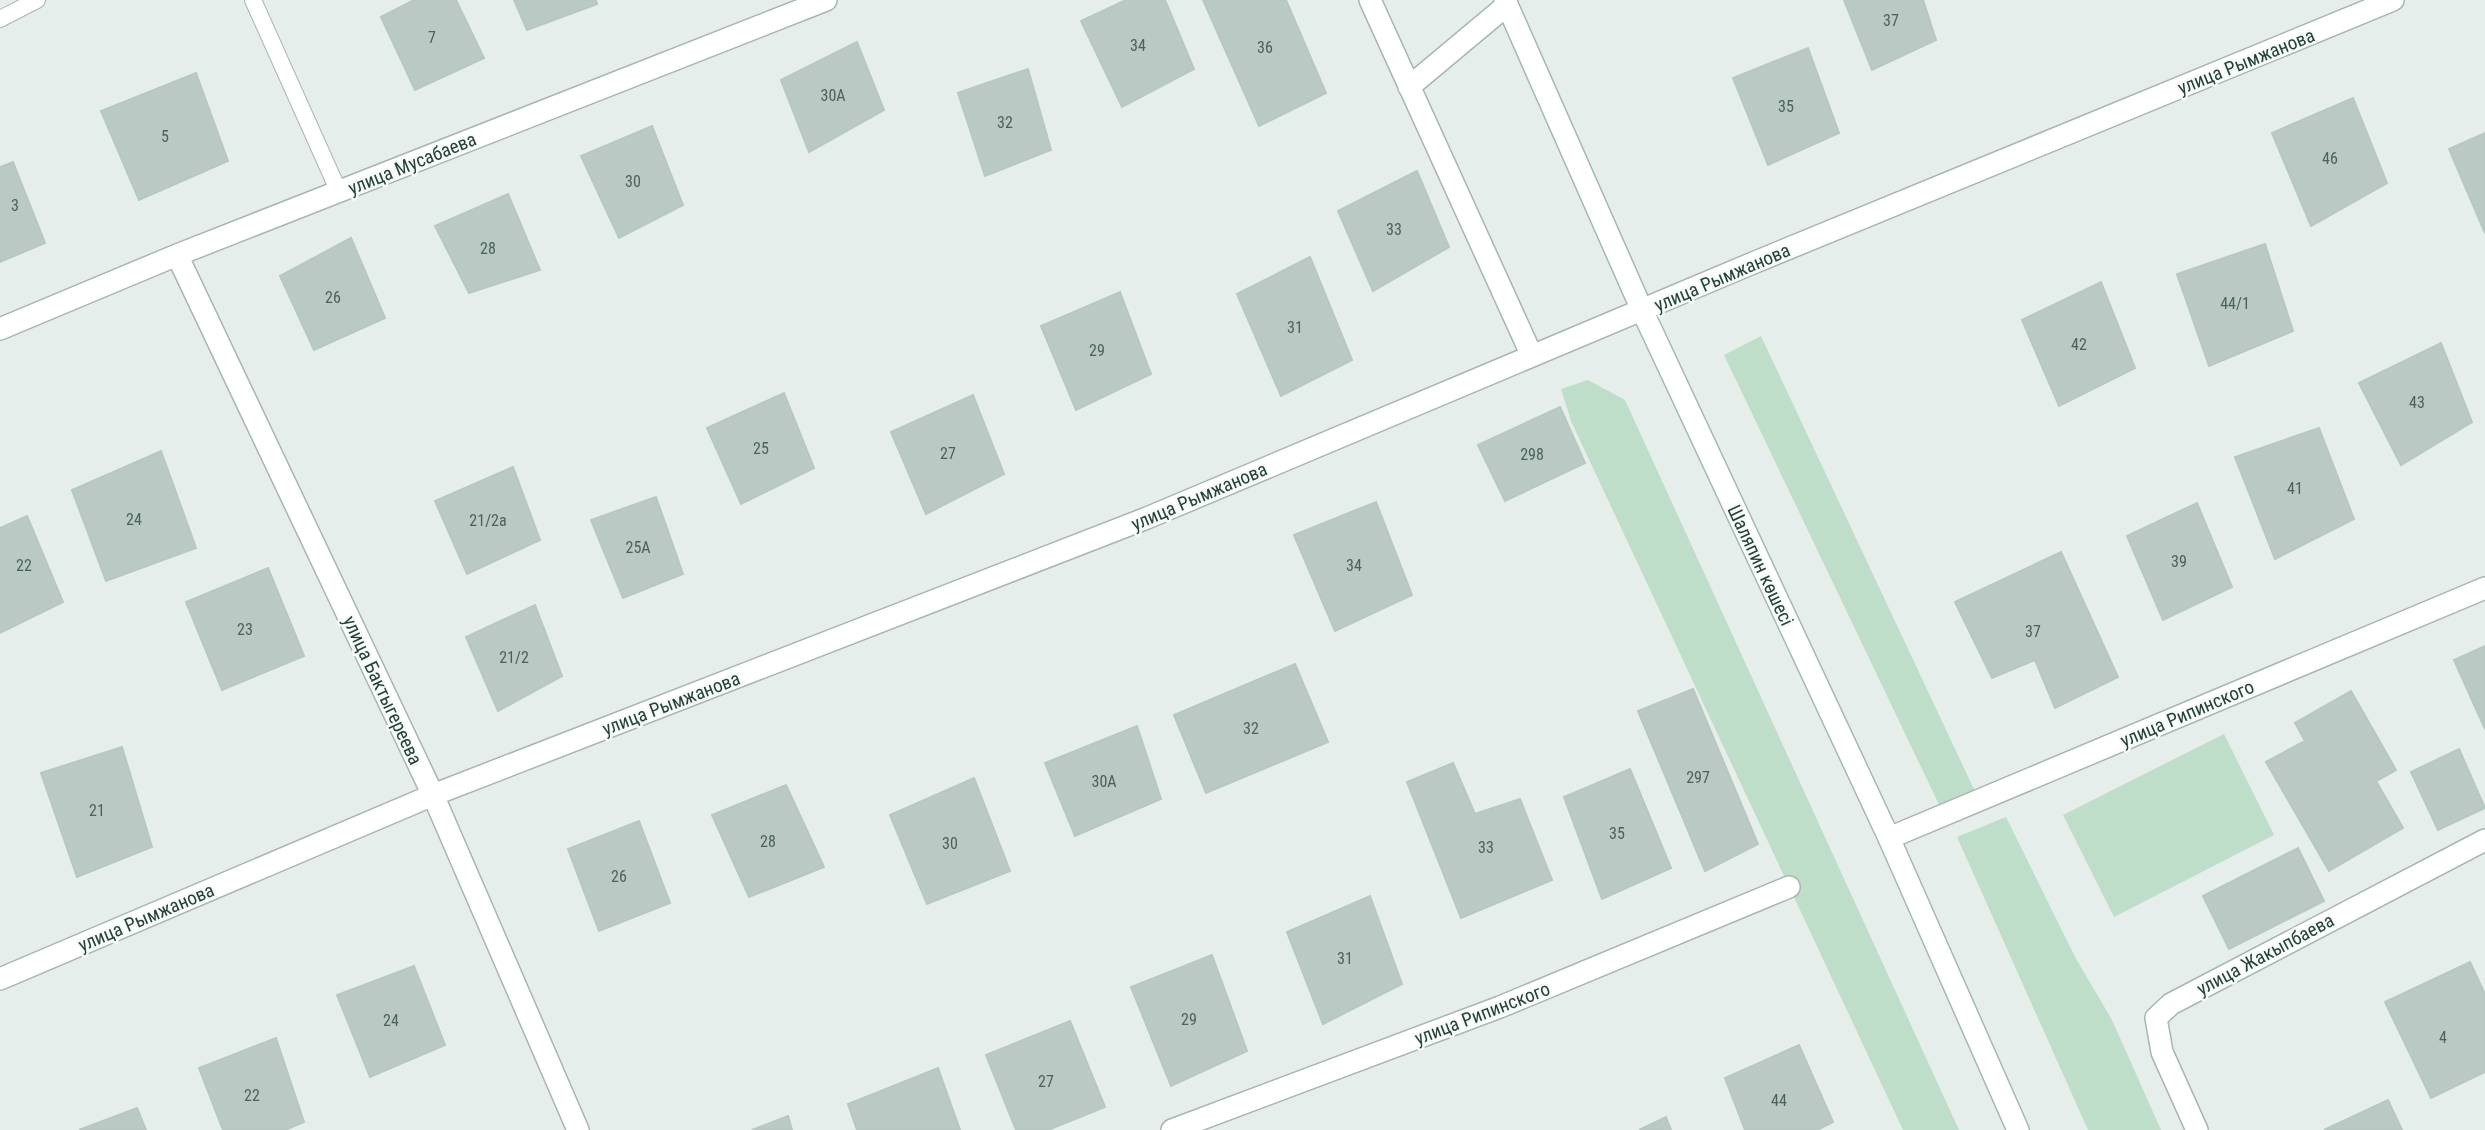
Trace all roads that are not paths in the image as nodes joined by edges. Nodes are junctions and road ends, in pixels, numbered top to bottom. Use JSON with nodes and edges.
{"nodes":[{"id":1,"x":37,"y":0,"type":"edge"},
{"id":2,"x":253,"y":0,"type":"edge"},
{"id":3,"x":826,"y":0,"type":"edge"},
{"id":4,"x":1370,"y":0,"type":"edge"},
{"id":5,"x":2393,"y":0,"type":"edge"},
{"id":6,"x":1506,"y":3,"type":"edge"},
{"id":7,"x":0,"y":19,"type":"edge"},
{"id":8,"x":1409,"y":87,"type":"junction"},
{"id":9,"x":339,"y":192,"type":"junction"},
{"id":10,"x":177,"y":255,"type":"junction"},
{"id":11,"x":1642,"y":310,"type":"junction"},
{"id":12,"x":0,"y":328,"type":"edge"},
{"id":13,"x":1532,"y":356,"type":"junction"},
{"id":14,"x":2485,"y":589,"type":"edge"},
{"id":15,"x":433,"y":795,"type":"junction"},
{"id":16,"x":1889,"y":838,"type":"junction"},
{"id":17,"x":2485,"y":840,"type":"edge"},
{"id":18,"x":1789,"y":887,"type":"dead end"},
{"id":19,"x":0,"y":979,"type":"edge"},
{"id":20,"x":578,"y":1130,"type":"edge"},
{"id":21,"x":1172,"y":1130,"type":"edge"},
{"id":22,"x":2018,"y":1130,"type":"edge"},
{"id":23,"x":2197,"y":1130,"type":"edge"}],
"edges":[{"from":1,"to":7,"type":"lane"},
{"from":2,"to":9,"type":"lane"},
{"from":3,"to":9,"type":"street","name":"улица Мусабаева"},
{"from":4,"to":8,"type":"street"},
{"from":5,"to":11,"type":"street","name":"улица Рымжанова"},
{"from":6,"to":8,"type":"street"},
{"from":6,"to":11,"type":"street","name":"Шаляпин көшесі"},
{"from":8,"to":13,"type":"street"},
{"from":9,"to":10,"type":"street","name":"улица Мусабаева"},
{"from":10,"to":12,"type":"street","name":"улица Мусабаева"},
{"from":10,"to":15,"type":"street","name":"улица Бактыгереева"},
{"from":11,"to":13,"type":"street","name":"улица Рымжанова"},
{"from":11,"to":16,"type":"street","name":"Шаляпин көшесі"},
{"from":13,"to":15,"type":"street","name":"улица Рымжанова"},
{"from":14,"to":16,"type":"street","name":"улица Рипинского"},
{"from":15,"to":19,"type":"street","name":"улица Рымжанова"},
{"from":15,"to":20,"type":"street","name":"улица Бактыгереева"},
{"from":16,"to":22,"type":"street","name":"Шаляпин көшесі"},
{"from":17,"to":23,"type":"street","name":"улица Жакыпбаева"},
{"from":18,"to":21,"type":"street","name":"улица Рипинского"}]}
